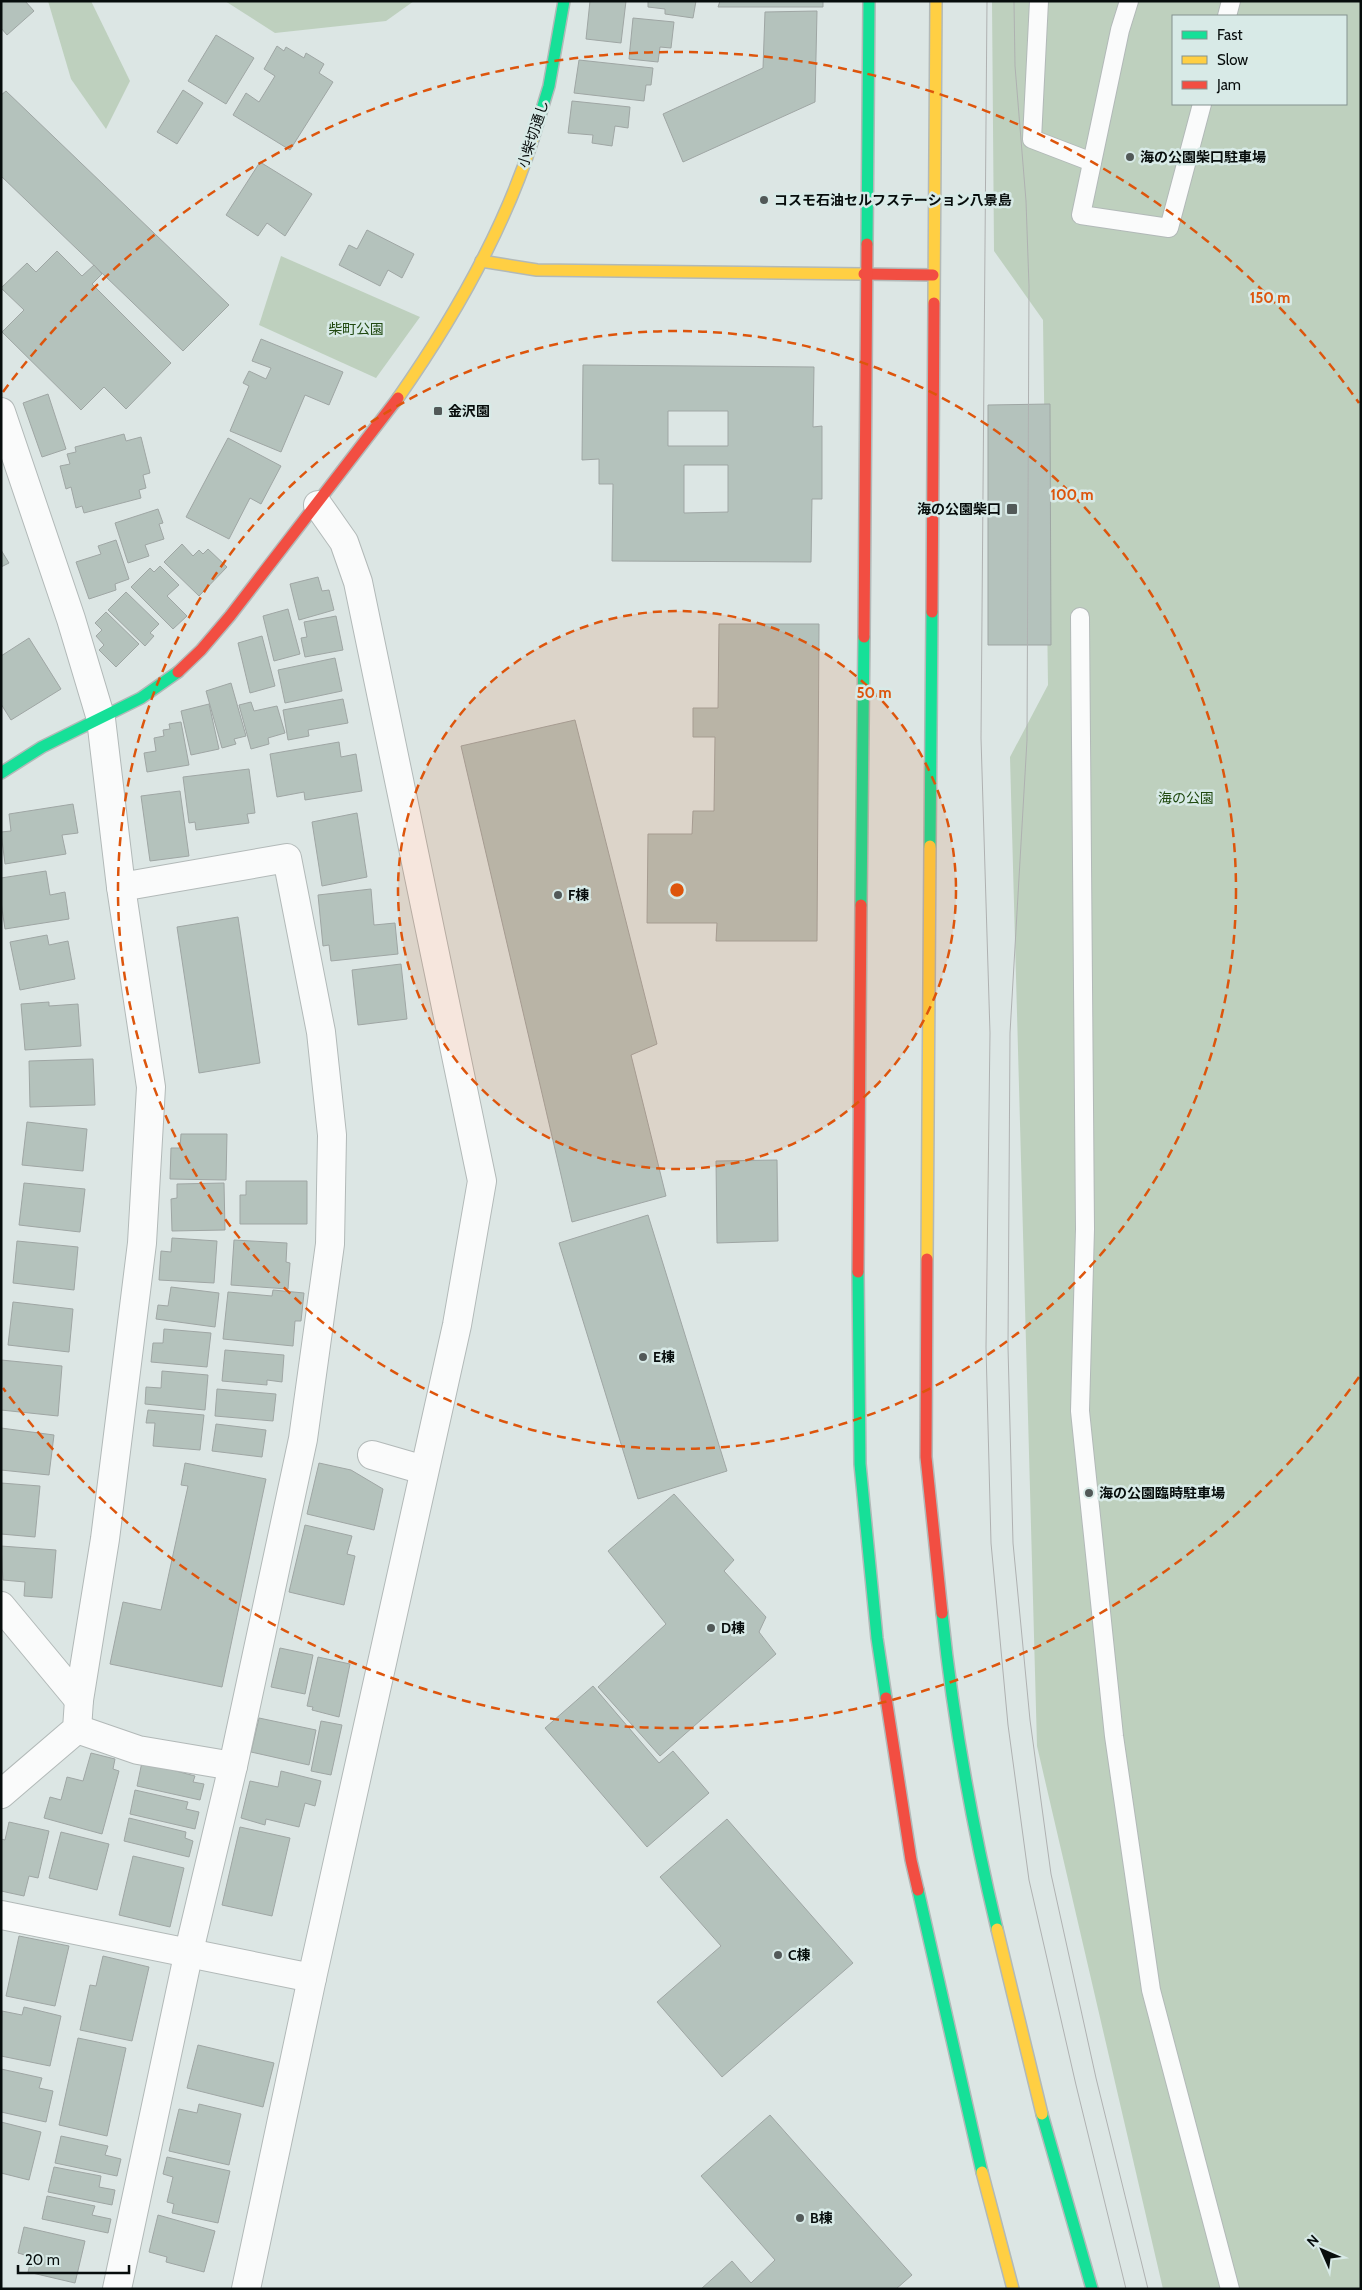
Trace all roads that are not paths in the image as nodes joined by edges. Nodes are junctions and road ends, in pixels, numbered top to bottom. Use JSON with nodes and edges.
{"nodes":[{"id":1,"x":564,"y":1,"type":"edge"},
{"id":2,"x":869,"y":1,"type":"edge"},
{"id":3,"x":936,"y":1,"type":"edge"},
{"id":4,"x":1039,"y":1,"type":"edge"},
{"id":5,"x":1129,"y":1,"type":"edge"},
{"id":6,"x":1231,"y":1,"type":"edge"},
{"id":7,"x":1227,"y":15,"type":"edge"},
{"id":8,"x":1202,"y":105,"type":"edge"},
{"id":9,"x":1092,"y":162,"type":"junction"},
{"id":10,"x":481,"y":261,"type":"junction"},
{"id":11,"x":933,"y":274,"type":"junction"},
{"id":12,"x":866,"y":275,"type":"junction"},
{"id":13,"x":1,"y":412,"type":"edge"},
{"id":14,"x":318,"y":505,"type":"junction"},
{"id":15,"x":1080,"y":617,"type":"dead end"},
{"id":16,"x":101,"y":719,"type":"junction"},
{"id":17,"x":1,"y":773,"type":"edge"},
{"id":18,"x":121,"y":887,"type":"junction"},
{"id":19,"x":372,"y":1455,"type":"dead end"},
{"id":20,"x":424,"y":1470,"type":"junction"},
{"id":21,"x":1,"y":1606,"type":"edge"},
{"id":22,"x":79,"y":1700,"type":"junction"},
{"id":23,"x":77,"y":1729,"type":"junction"},
{"id":24,"x":233,"y":1766,"type":"junction"},
{"id":25,"x":1,"y":1794,"type":"edge"},
{"id":26,"x":1,"y":1915,"type":"edge"},
{"id":27,"x":189,"y":1952,"type":"junction"},
{"id":28,"x":312,"y":1978,"type":"junction"},
{"id":29,"x":117,"y":2289,"type":"edge"},
{"id":30,"x":246,"y":2289,"type":"edge"},
{"id":31,"x":1013,"y":2289,"type":"edge"},
{"id":32,"x":1092,"y":2289,"type":"edge"},
{"id":33,"x":1230,"y":2289,"type":"edge"}],
"edges":[{"from":1,"to":10,"type":"street","name":"小柴切通し"},
{"from":2,"to":12,"type":"street"},
{"from":3,"to":11,"type":"street"},
{"from":4,"to":9,"type":"lane"},
{"from":5,"to":9,"type":"lane"},
{"from":6,"to":7,"type":"lane"},
{"from":8,"to":9,"type":"lane"},
{"from":10,"to":12,"type":"street"},
{"from":10,"to":14,"type":"street","name":"小柴切通し"},
{"from":11,"to":12,"type":"street"},
{"from":11,"to":32,"type":"street"},
{"from":12,"to":31,"type":"street"},
{"from":13,"to":16,"type":"street"},
{"from":14,"to":16,"type":"street","name":"小柴切通し"},
{"from":14,"to":20,"type":"street"},
{"from":15,"to":33,"type":"lane"},
{"from":16,"to":17,"type":"street","name":"小柴切通し"},
{"from":16,"to":18,"type":"street"},
{"from":18,"to":22,"type":"street"},
{"from":18,"to":24,"type":"street"},
{"from":19,"to":20,"type":"street"},
{"from":20,"to":28,"type":"street"},
{"from":21,"to":22,"type":"street"},
{"from":22,"to":23,"type":"street"},
{"from":23,"to":24,"type":"street"},
{"from":23,"to":25,"type":"street"},
{"from":24,"to":27,"type":"street"},
{"from":26,"to":27,"type":"street"},
{"from":27,"to":28,"type":"street"},
{"from":27,"to":29,"type":"street"},
{"from":28,"to":30,"type":"street"}]}
